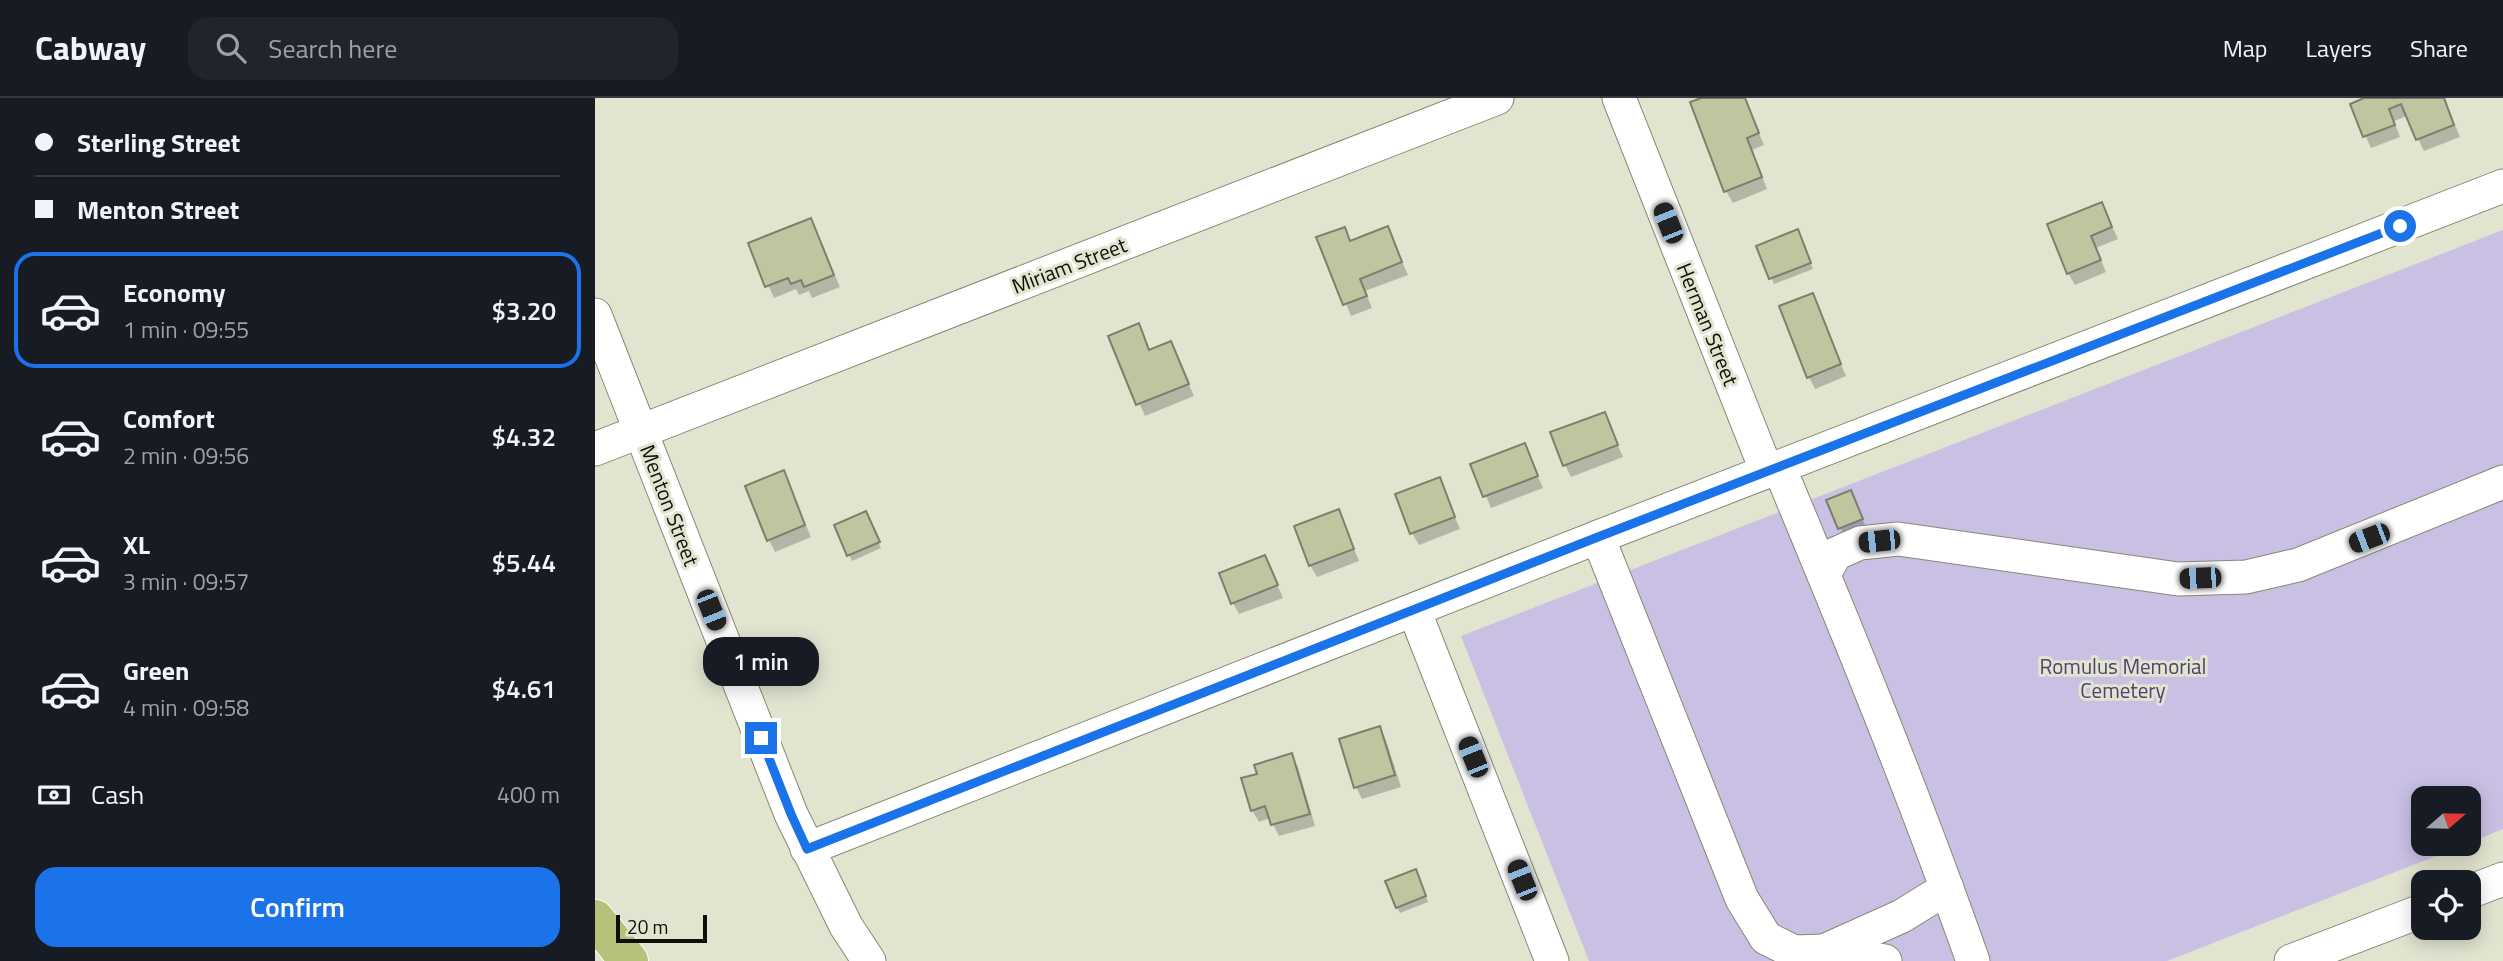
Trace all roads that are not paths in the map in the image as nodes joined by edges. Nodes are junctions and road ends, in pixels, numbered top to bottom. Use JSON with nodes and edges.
{"nodes":[{"id":1,"x":1497,"y":98,"type":"edge"},
{"id":2,"x":1619,"y":98,"type":"edge"},
{"id":3,"x":2503,"y":186,"type":"edge"},
{"id":4,"x":595,"y":315,"type":"edge"},
{"id":5,"x":641,"y":432,"type":"junction"},
{"id":6,"x":595,"y":449,"type":"edge"},
{"id":7,"x":1773,"y":469,"type":"junction"},
{"id":8,"x":2503,"y":482,"type":"edge"},
{"id":9,"x":1598,"y":537,"type":"junction"},
{"id":10,"x":1824,"y":575,"type":"junction"},
{"id":11,"x":1414,"y":610,"type":"junction"},
{"id":12,"x":807,"y":849,"type":"junction"},
{"id":13,"x":2503,"y":879,"type":"edge"},
{"id":14,"x":2481,"y":887,"type":"edge"},
{"id":15,"x":1947,"y":888,"type":"junction"},
{"id":16,"x":2411,"y":915,"type":"edge"},
{"id":17,"x":595,"y":919,"type":"edge"},
{"id":18,"x":1824,"y":951,"type":"junction"},
{"id":19,"x":629,"y":961,"type":"edge"},
{"id":20,"x":869,"y":961,"type":"edge"},
{"id":21,"x":1552,"y":961,"type":"edge"},
{"id":22,"x":1885,"y":961,"type":"edge"},
{"id":23,"x":1973,"y":961,"type":"edge"},
{"id":24,"x":2291,"y":961,"type":"edge"}],
"edges":[{"from":1,"to":5,"type":"street","name":"Miriam Street"},
{"from":2,"to":7,"type":"street","name":"Herman Street"},
{"from":3,"to":7,"type":"street"},
{"from":4,"to":5,"type":"street","name":"Menton Street"},
{"from":5,"to":6,"type":"street","name":"Miriam Street"},
{"from":5,"to":12,"type":"street","name":"Menton Street"},
{"from":7,"to":9,"type":"street"},
{"from":7,"to":10,"type":"street","name":"Herman Street"},
{"from":8,"to":10,"type":"street"},
{"from":9,"to":11,"type":"street"},
{"from":9,"to":18,"type":"street"},
{"from":10,"to":15,"type":"street","name":"Herman Street"},
{"from":11,"to":12,"type":"street"},
{"from":11,"to":21,"type":"street"},
{"from":12,"to":20,"type":"street","name":"Menton Street"},
{"from":13,"to":14,"type":"street"},
{"from":15,"to":18,"type":"street"},
{"from":15,"to":23,"type":"street","name":"Herman Street"},
{"from":16,"to":24,"type":"street"},
{"from":17,"to":19,"type":"highway"},
{"from":18,"to":22,"type":"street"}]}
